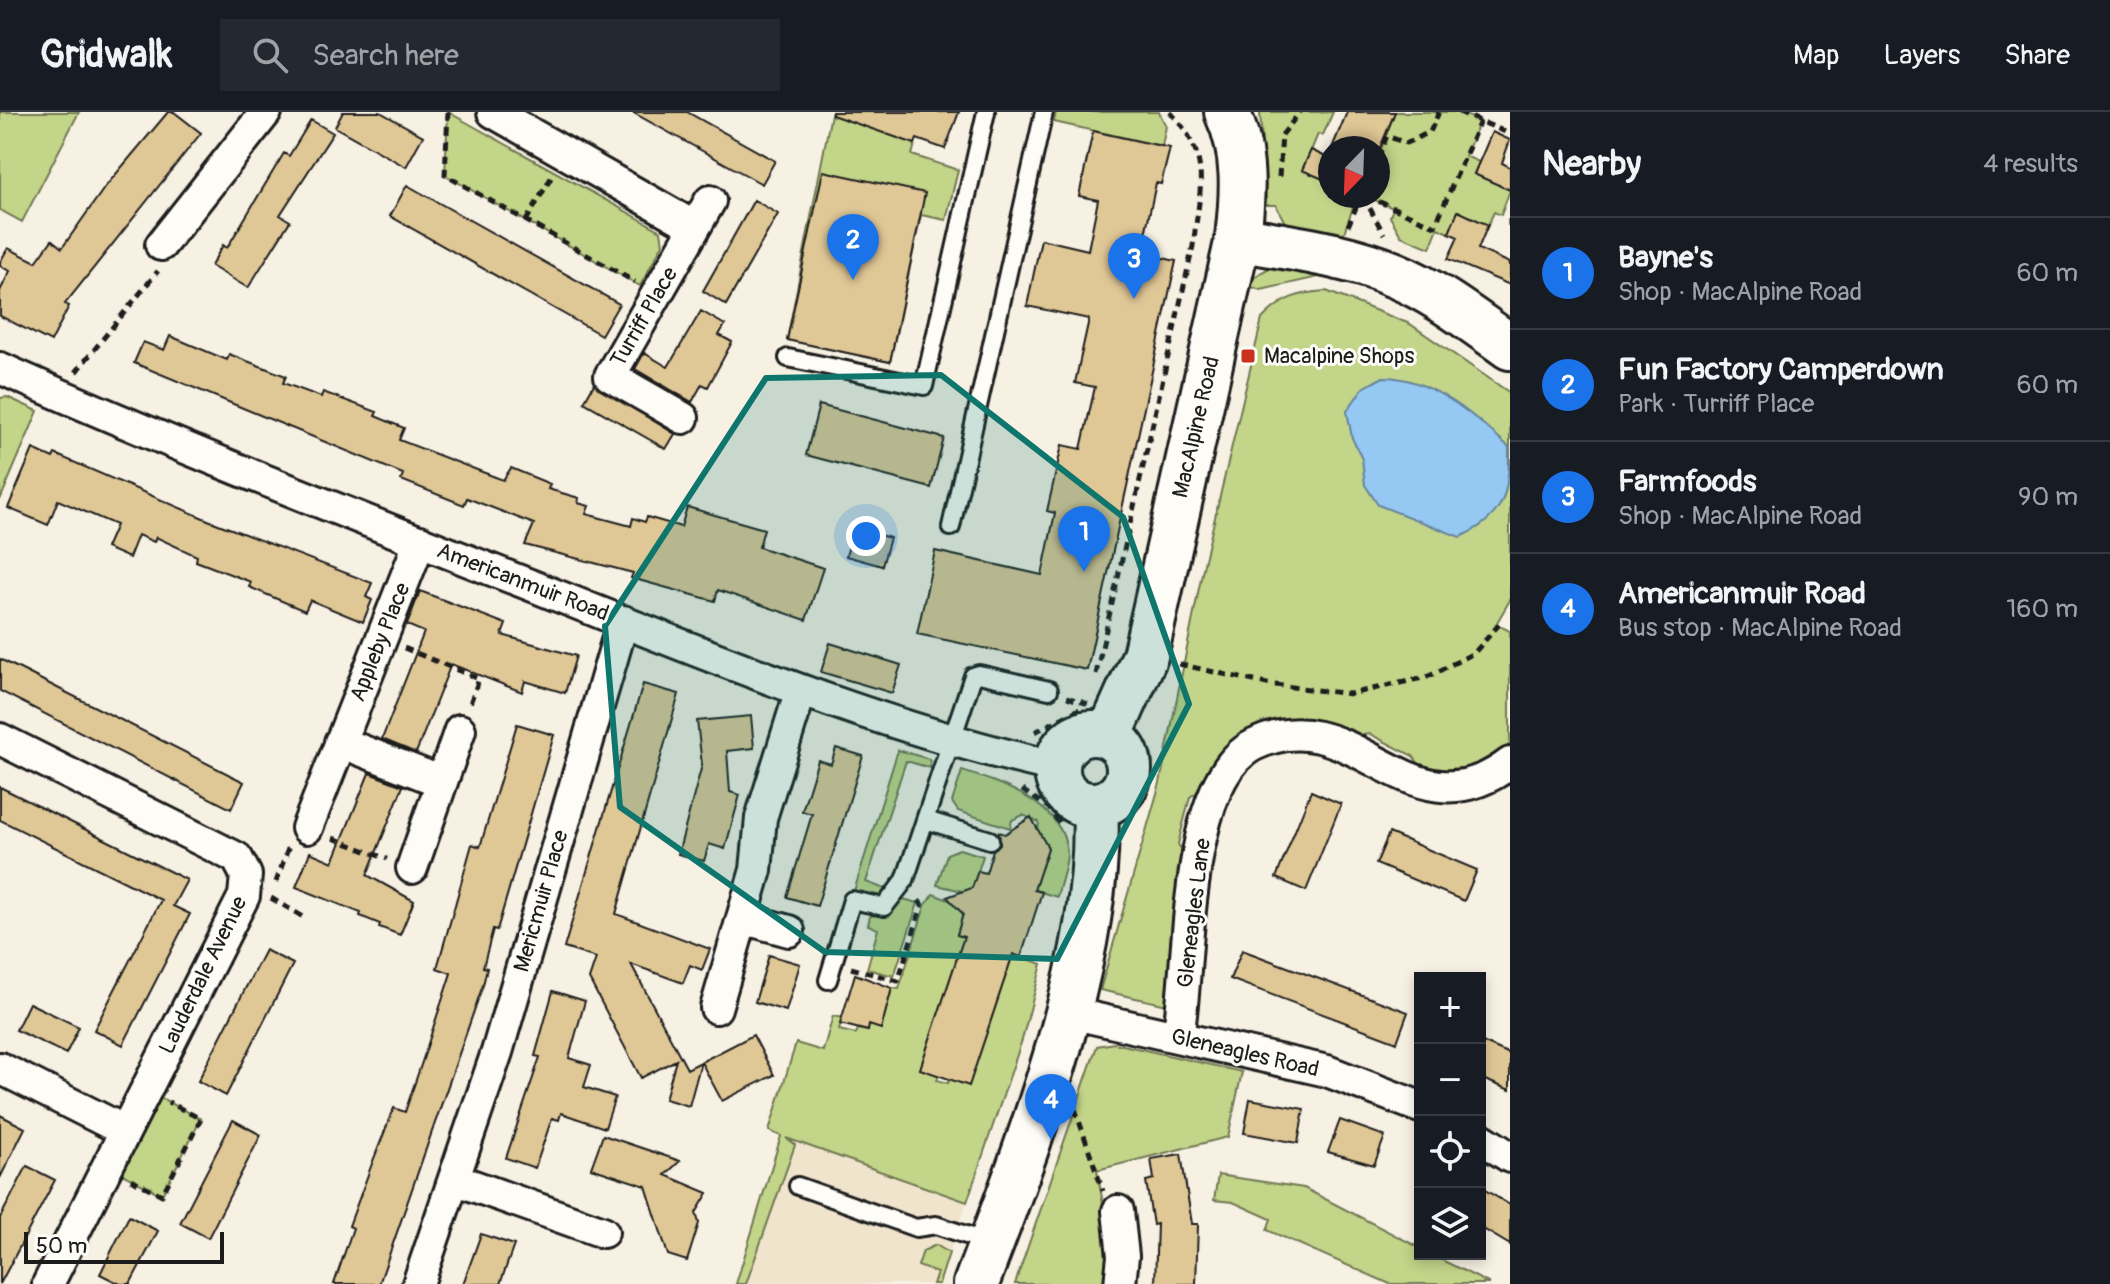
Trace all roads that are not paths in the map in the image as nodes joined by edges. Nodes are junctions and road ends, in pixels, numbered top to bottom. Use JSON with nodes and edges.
{"nodes":[{"id":1,"x":266,"y":112,"type":"edge"},
{"id":2,"x":493,"y":112,"type":"edge"},
{"id":3,"x":986,"y":112,"type":"edge"},
{"id":4,"x":1044,"y":112,"type":"edge"},
{"id":5,"x":1227,"y":112,"type":"edge"},
{"id":6,"x":710,"y":201,"type":"dead end"},
{"id":7,"x":695,"y":227,"type":"junction"},
{"id":8,"x":1238,"y":238,"type":"junction"},
{"id":9,"x":161,"y":245,"type":"road end"},
{"id":10,"x":1510,"y":347,"type":"edge"},
{"id":11,"x":788,"y":358,"type":"dead end"},
{"id":12,"x":0,"y":368,"type":"edge"},
{"id":13,"x":683,"y":418,"type":"dead end"},
{"id":14,"x":951,"y":527,"type":"dead end"},
{"id":15,"x":420,"y":541,"type":"junction"},
{"id":16,"x":623,"y":621,"type":"junction"},
{"id":17,"x":801,"y":690,"type":"junction"},
{"id":18,"x":1049,"y":690,"type":"dead end"},
{"id":19,"x":460,"y":730,"type":"road end"},
{"id":20,"x":1109,"y":736,"type":"junction"},
{"id":21,"x":0,"y":739,"type":"edge"},
{"id":22,"x":951,"y":741,"type":"junction"},
{"id":23,"x":340,"y":742,"type":"junction"},
{"id":24,"x":1510,"y":763,"type":"edge"},
{"id":25,"x":1057,"y":767,"type":"junction"},
{"id":26,"x":442,"y":782,"type":"junction"},
{"id":27,"x":1079,"y":817,"type":"junction"},
{"id":28,"x":926,"y":820,"type":"junction"},
{"id":29,"x":307,"y":828,"type":"road end"},
{"id":30,"x":990,"y":840,"type":"dead end"},
{"id":31,"x":412,"y":868,"type":"road end"},
{"id":32,"x":742,"y":918,"type":"junction"},
{"id":33,"x":789,"y":931,"type":"dead end"},
{"id":34,"x":828,"y":980,"type":"dead end"},
{"id":35,"x":716,"y":1008,"type":"dead end"},
{"id":36,"x":1066,"y":1012,"type":"junction"},
{"id":37,"x":1178,"y":1037,"type":"junction"},
{"id":38,"x":0,"y":1068,"type":"edge"},
{"id":39,"x":1414,"y":1105,"type":"edge"},
{"id":40,"x":125,"y":1131,"type":"junction"},
{"id":41,"x":1486,"y":1142,"type":"edge"},
{"id":42,"x":1510,"y":1157,"type":"edge"},
{"id":43,"x":454,"y":1179,"type":"junction"},
{"id":44,"x":798,"y":1186,"type":"dead end"},
{"id":45,"x":1118,"y":1211,"type":"road end"},
{"id":46,"x":603,"y":1232,"type":"dead end"},
{"id":47,"x":991,"y":1244,"type":"junction"},
{"id":48,"x":48,"y":1284,"type":"edge"},
{"id":49,"x":418,"y":1284,"type":"edge"},
{"id":50,"x":976,"y":1284,"type":"edge"},
{"id":51,"x":1120,"y":1284,"type":"edge"}],
"edges":[{"from":1,"to":9,"type":"street"},
{"from":2,"to":7,"type":"street"},
{"from":3,"to":11,"type":"lane"},
{"from":4,"to":14,"type":"lane"},
{"from":5,"to":8,"type":"street","name":"MacAlpine Road"},
{"from":6,"to":7,"type":"street","name":"Turriff Place"},
{"from":7,"to":13,"type":"street","name":"Turriff Place"},
{"from":8,"to":10,"type":"street"},
{"from":8,"to":20,"type":"street","name":"MacAlpine Road"},
{"from":12,"to":15,"type":"street","name":"Americanmuir Road"},
{"from":15,"to":16,"type":"street","name":"Americanmuir Road"},
{"from":15,"to":23,"type":"street","name":"Appleby Place"},
{"from":16,"to":17,"type":"street","name":"Americanmuir Road"},
{"from":16,"to":43,"type":"street","name":"Mericmuir Place"},
{"from":17,"to":22,"type":"street","name":"Americanmuir Road"},
{"from":17,"to":32,"type":"street"},
{"from":18,"to":22,"type":"lane"},
{"from":19,"to":26,"type":"street"},
{"from":20,"to":25,"type":"street"},
{"from":20,"to":27,"type":"street"},
{"from":21,"to":40,"type":"street","name":"Lauderdale Avenue"},
{"from":22,"to":25,"type":"street","name":"Americanmuir Road"},
{"from":22,"to":28,"type":"lane"},
{"from":23,"to":26,"type":"street"},
{"from":23,"to":29,"type":"street","name":"Appleby Place"},
{"from":24,"to":37,"type":"street","name":"Gleneagles Lane"},
{"from":25,"to":27,"type":"street"},
{"from":26,"to":31,"type":"street"},
{"from":27,"to":36,"type":"street"},
{"from":28,"to":30,"type":"lane"},
{"from":28,"to":34,"type":"lane"},
{"from":32,"to":33,"type":"street"},
{"from":32,"to":35,"type":"street"},
{"from":36,"to":37,"type":"street","name":"Gleneagles Road"},
{"from":36,"to":47,"type":"street"},
{"from":37,"to":39,"type":"street","name":"Gleneagles Road"},
{"from":38,"to":40,"type":"street"},
{"from":40,"to":48,"type":"street","name":"Lauderdale Avenue"},
{"from":41,"to":42,"type":"street"},
{"from":43,"to":46,"type":"street"},
{"from":43,"to":49,"type":"street","name":"Mericmuir Place"},
{"from":44,"to":47,"type":"lane"},
{"from":45,"to":51,"type":"street"},
{"from":47,"to":50,"type":"street"}]}
